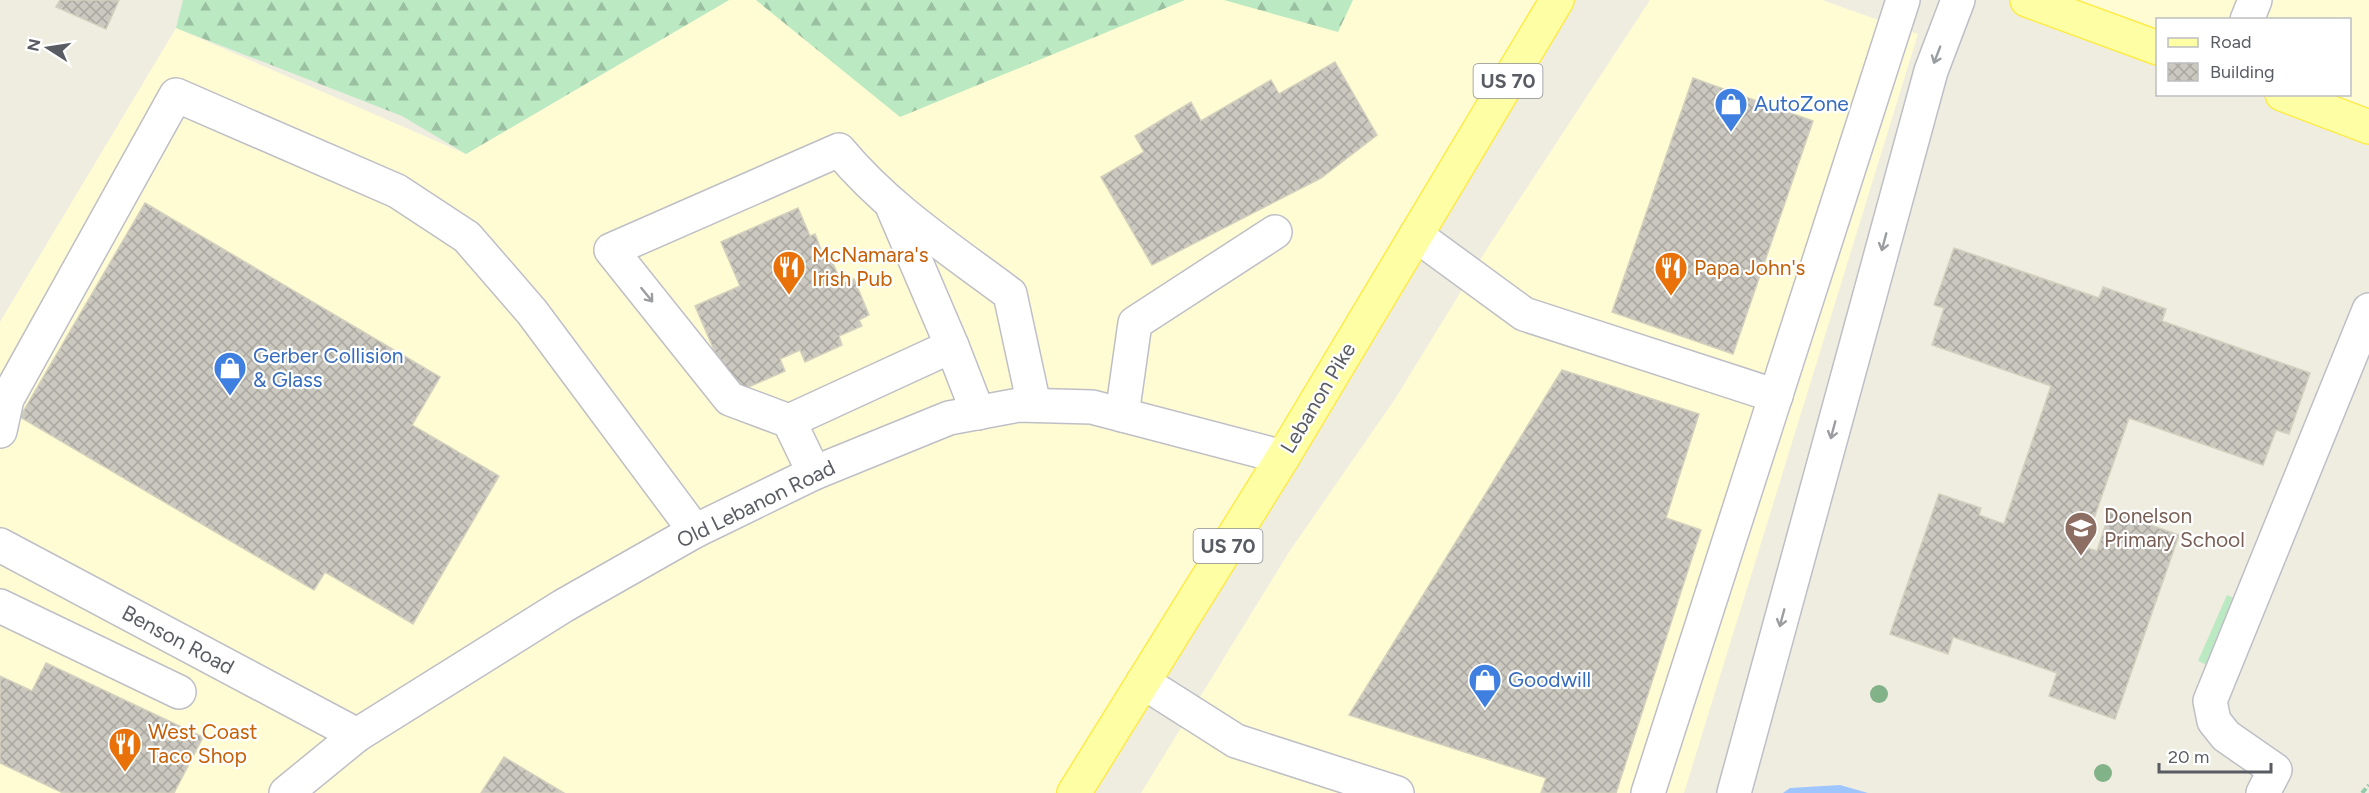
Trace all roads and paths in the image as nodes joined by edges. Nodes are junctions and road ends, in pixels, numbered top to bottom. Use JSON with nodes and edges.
{"nodes":[{"id":1,"x":1557,"y":0,"type":"edge"},
{"id":2,"x":1904,"y":0,"type":"edge"},
{"id":3,"x":1958,"y":0,"type":"edge"},
{"id":4,"x":2254,"y":0,"type":"edge"},
{"id":5,"x":2041,"y":2,"type":"edge"},
{"id":6,"x":2248,"y":18,"type":"edge"},
{"id":7,"x":2156,"y":48,"type":"edge"},
{"id":8,"x":2287,"y":96,"type":"edge"},
{"id":9,"x":2369,"y":127,"type":"edge"},
{"id":10,"x":892,"y":206,"type":"junction"},
{"id":11,"x":1275,"y":232,"type":"dead end"},
{"id":12,"x":1416,"y":235,"type":"junction"},
{"id":13,"x":2369,"y":310,"type":"edge"},
{"id":14,"x":952,"y":346,"type":"junction"},
{"id":15,"x":1776,"y":396,"type":"junction"},
{"id":16,"x":1034,"y":405,"type":"junction"},
{"id":17,"x":978,"y":412,"type":"junction"},
{"id":18,"x":1122,"y":415,"type":"junction"},
{"id":19,"x":789,"y":421,"type":"junction"},
{"id":20,"x":0,"y":431,"type":"edge"},
{"id":21,"x":1283,"y":457,"type":"junction"},
{"id":22,"x":814,"y":473,"type":"junction"},
{"id":23,"x":695,"y":531,"type":"junction"},
{"id":24,"x":0,"y":545,"type":"edge"},
{"id":25,"x":0,"y":606,"type":"edge"},
{"id":26,"x":1143,"y":682,"type":"junction"},
{"id":27,"x":179,"y":692,"type":"dead end"},
{"id":28,"x":357,"y":735,"type":"junction"},
{"id":29,"x":2369,"y":784,"type":"edge"},
{"id":30,"x":286,"y":793,"type":"edge"},
{"id":31,"x":1074,"y":793,"type":"edge"},
{"id":32,"x":1398,"y":793,"type":"edge"},
{"id":33,"x":1648,"y":793,"type":"edge"},
{"id":34,"x":1734,"y":793,"type":"edge"},
{"id":35,"x":2263,"y":793,"type":"edge"},
{"id":36,"x":2362,"y":793,"type":"edge"}],
"edges":[{"from":1,"to":12,"type":"main road","name":"Lebanon Pike","number":"US 70"},
{"from":2,"to":15,"type":"street"},
{"from":3,"to":34,"type":"street","one_way":true},
{"from":4,"to":6,"type":"street"},
{"from":5,"to":7,"type":"main road"},
{"from":8,"to":9,"type":"main road"},
{"from":10,"to":14,"type":"street"},
{"from":10,"to":16,"type":"street"},
{"from":10,"to":19,"type":"street","one_way":true},
{"from":11,"to":18,"type":"street"},
{"from":12,"to":15,"type":"street"},
{"from":12,"to":21,"type":"main road","name":"Lebanon Pike","number":"US 70"},
{"from":13,"to":35,"type":"street"},
{"from":14,"to":17,"type":"street"},
{"from":14,"to":19,"type":"street"},
{"from":15,"to":33,"type":"street"},
{"from":16,"to":17,"type":"street","name":"Old Lebanon Road"},
{"from":16,"to":18,"type":"street","name":"Old Lebanon Road"},
{"from":17,"to":22,"type":"street","name":"Old Lebanon Road"},
{"from":18,"to":21,"type":"street","name":"Old Lebanon Road"},
{"from":19,"to":22,"type":"street"},
{"from":20,"to":23,"type":"street"},
{"from":21,"to":26,"type":"main road","name":"Lebanon Pike","number":"US 70"},
{"from":22,"to":23,"type":"street","name":"Old Lebanon Road"},
{"from":23,"to":28,"type":"street","name":"Old Lebanon Road"},
{"from":24,"to":28,"type":"street","name":"Benson Road"},
{"from":25,"to":27,"type":"street"},
{"from":26,"to":31,"type":"main road","name":"Lebanon Pike","number":"US 70"},
{"from":26,"to":32,"type":"street"},
{"from":28,"to":30,"type":"street","name":"Old Lebanon Road"},
{"from":29,"to":36,"type":"path"}]}
